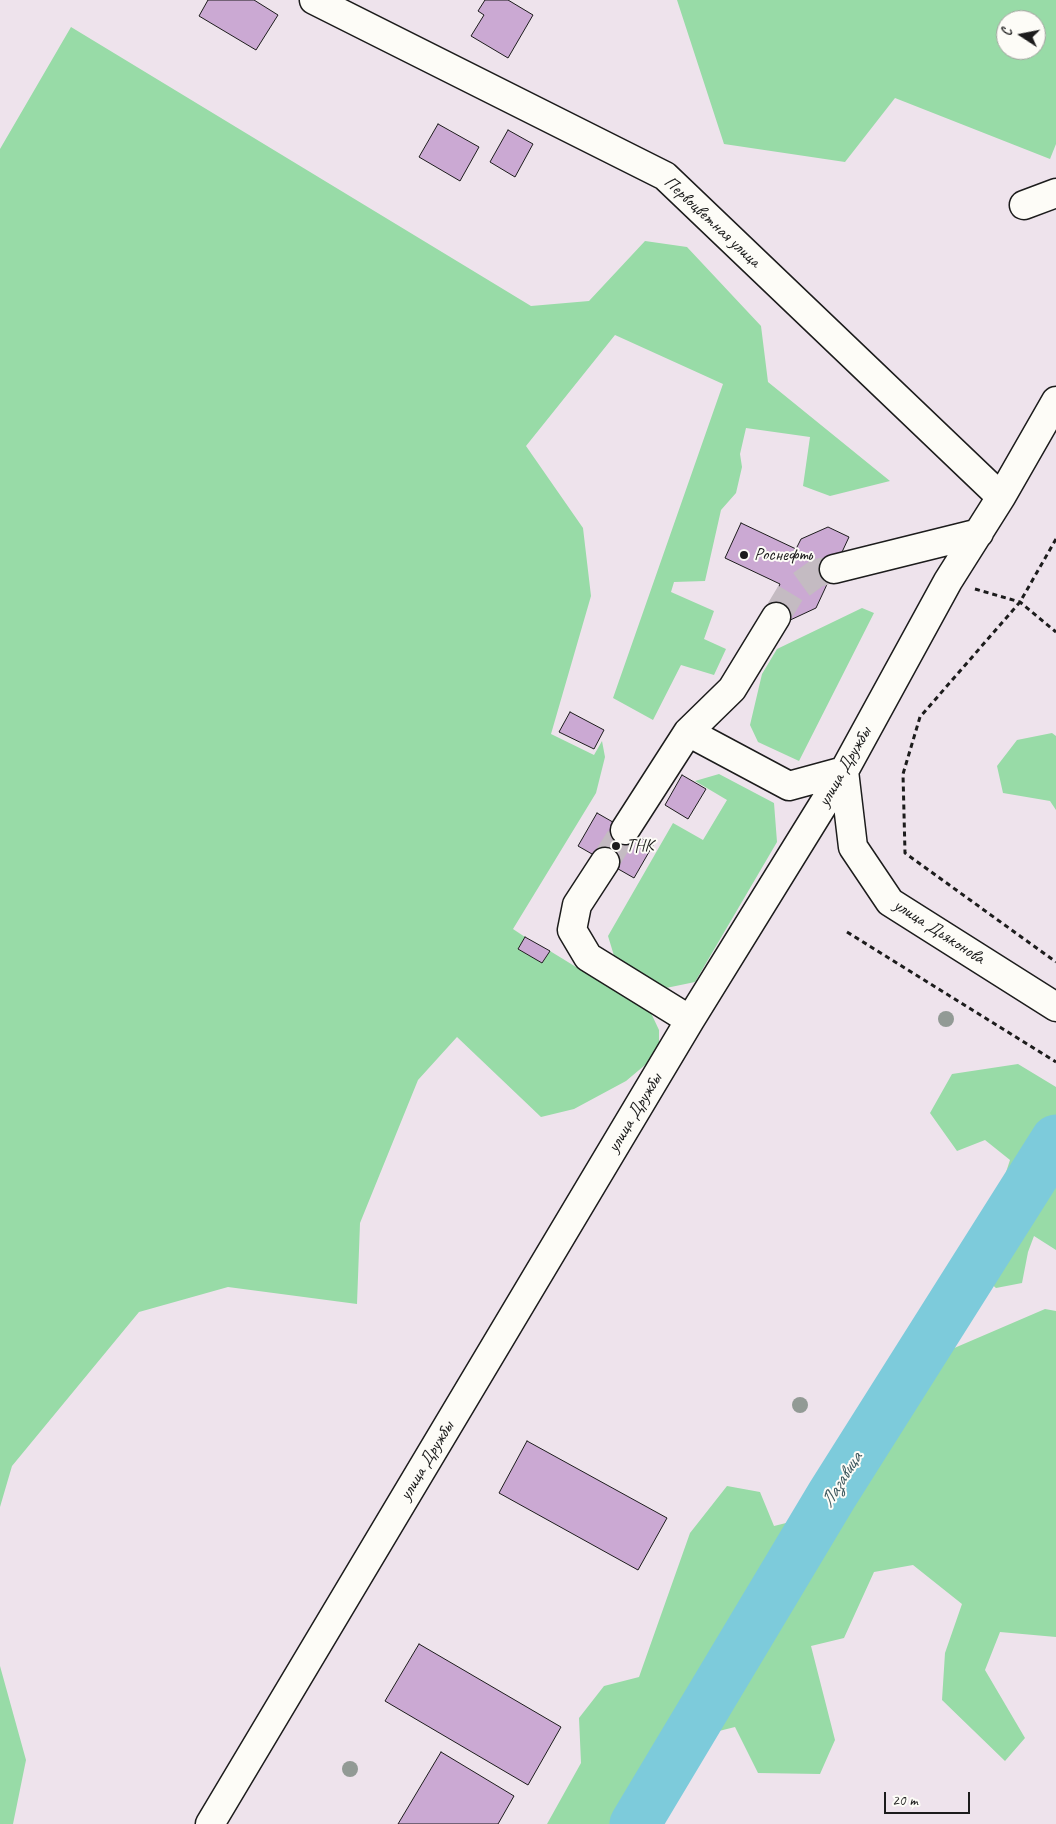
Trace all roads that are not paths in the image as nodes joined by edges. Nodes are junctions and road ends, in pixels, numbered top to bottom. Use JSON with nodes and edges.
{"nodes":[{"id":1,"x":314,"y":0,"type":"edge"},
{"id":2,"x":1056,"y":193,"type":"edge"},
{"id":3,"x":1024,"y":205,"type":"dead end"},
{"id":4,"x":1056,"y":401,"type":"edge"},
{"id":5,"x":1001,"y":497,"type":"junction"},
{"id":6,"x":979,"y":533,"type":"junction"},
{"id":7,"x":834,"y":569,"type":"tunnel mouth"},
{"id":8,"x":776,"y":617,"type":"tunnel mouth"},
{"id":9,"x":688,"y":732,"type":"junction"},
{"id":10,"x":844,"y":771,"type":"junction"},
{"id":11,"x":625,"y":830,"type":"tunnel mouth"},
{"id":12,"x":605,"y":862,"type":"tunnel mouth"},
{"id":13,"x":1056,"y":1007,"type":"edge"},
{"id":14,"x":690,"y":1020,"type":"junction"},
{"id":15,"x":210,"y":1824,"type":"edge"}],
"edges":[{"from":1,"to":5,"type":"street","name":"Первоцветная улица"},
{"from":2,"to":3,"type":"street"},
{"from":4,"to":5,"type":"street","name":"улица Дружбы"},
{"from":5,"to":6,"type":"street","name":"улица Дружбы"},
{"from":6,"to":7,"type":"street"},
{"from":6,"to":10,"type":"street","name":"улица Дружбы"},
{"from":8,"to":9,"type":"street"},
{"from":9,"to":10,"type":"street"},
{"from":9,"to":11,"type":"street"},
{"from":10,"to":13,"type":"street","name":"улица Дьяконова"},
{"from":10,"to":14,"type":"street","name":"улица Дружбы"},
{"from":12,"to":14,"type":"street"},
{"from":14,"to":15,"type":"street","name":"улица Дружбы"}]}
